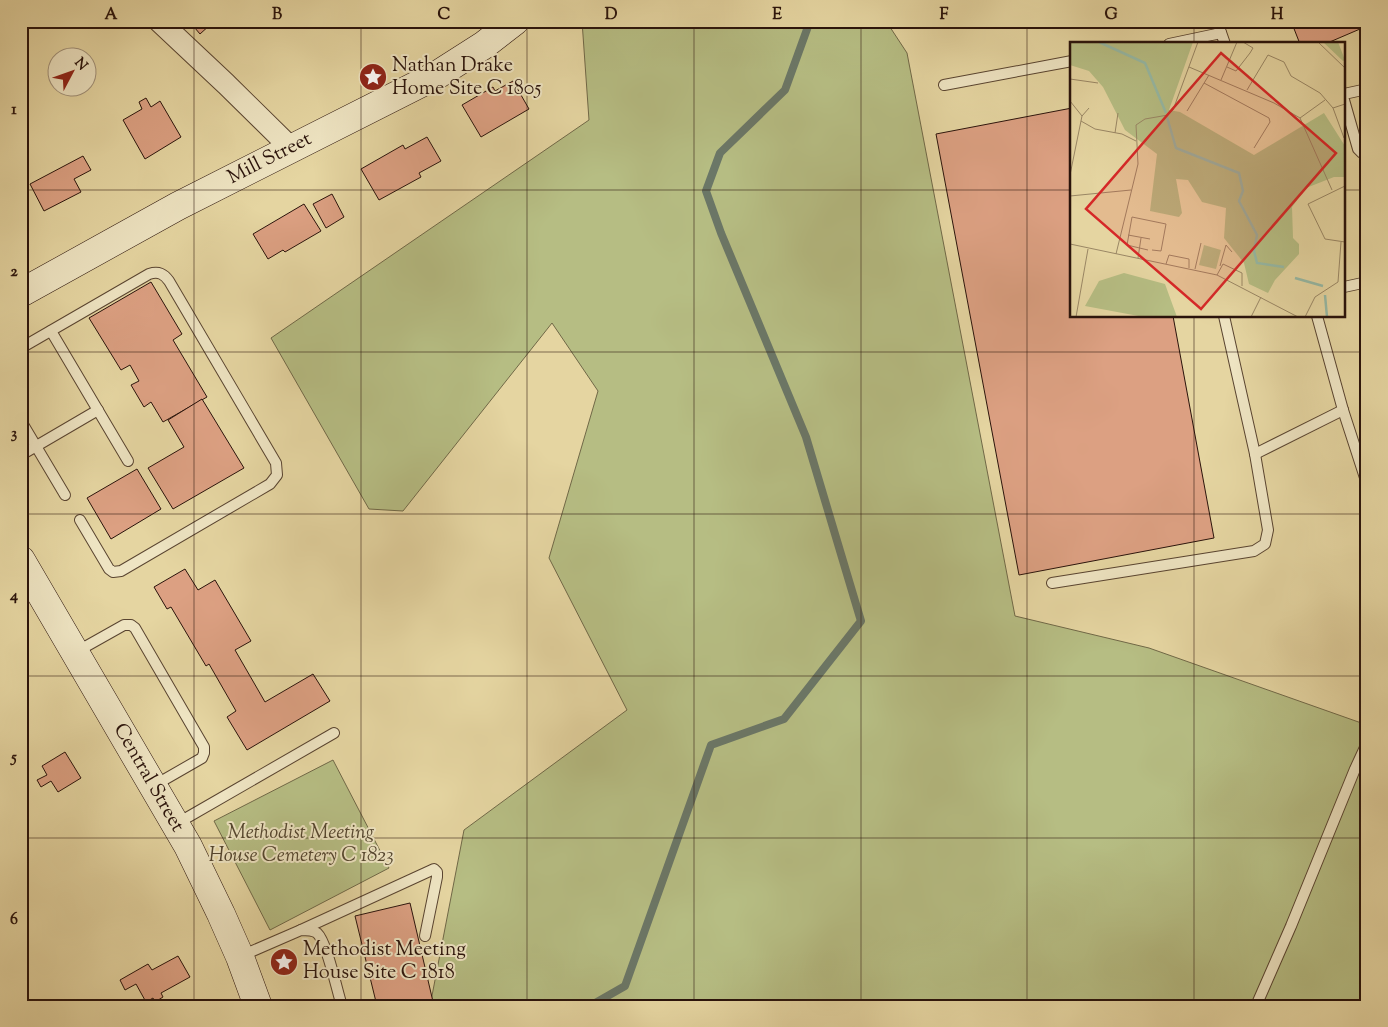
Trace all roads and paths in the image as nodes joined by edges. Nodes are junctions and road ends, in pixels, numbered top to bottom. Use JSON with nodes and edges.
{"nodes":[{"id":1,"x":158,"y":21,"type":"edge"},
{"id":2,"x":515,"y":21,"type":"edge"},
{"id":3,"x":1217,"y":21,"type":"edge"},
{"id":4,"x":1221,"y":34,"type":"junction"},
{"id":5,"x":1179,"y":42,"type":"edge"},
{"id":6,"x":1224,"y":42,"type":"edge"},
{"id":7,"x":1070,"y":61,"type":"edge"},
{"id":8,"x":944,"y":84,"type":"dead end"},
{"id":9,"x":1367,"y":89,"type":"edge"},
{"id":10,"x":1346,"y":94,"type":"edge"},
{"id":11,"x":1346,"y":107,"type":"edge"},
{"id":12,"x":291,"y":148,"type":"junction"},
{"id":13,"x":1367,"y":154,"type":"edge"},
{"id":14,"x":1367,"y":282,"type":"edge"},
{"id":15,"x":1346,"y":287,"type":"edge"},
{"id":16,"x":21,"y":293,"type":"edge"},
{"id":17,"x":1224,"y":318,"type":"edge"},
{"id":18,"x":1318,"y":318,"type":"edge"},
{"id":19,"x":51,"y":331,"type":"junction"},
{"id":20,"x":21,"y":348,"type":"edge"},
{"id":21,"x":98,"y":410,"type":"junction"},
{"id":22,"x":1343,"y":410,"type":"junction"},
{"id":23,"x":21,"y":421,"type":"edge"},
{"id":24,"x":36,"y":446,"type":"junction"},
{"id":25,"x":1255,"y":454,"type":"junction"},
{"id":26,"x":21,"y":456,"type":"edge"},
{"id":27,"x":128,"y":461,"type":"dead end"},
{"id":28,"x":1367,"y":484,"type":"edge"},
{"id":29,"x":65,"y":495,"type":"dead end"},
{"id":30,"x":80,"y":520,"type":"dead end"},
{"id":31,"x":21,"y":560,"type":"edge"},
{"id":32,"x":1052,"y":583,"type":"dead end"},
{"id":33,"x":75,"y":653,"type":"junction"},
{"id":34,"x":334,"y":733,"type":"dead end"},
{"id":35,"x":1367,"y":743,"type":"edge"},
{"id":36,"x":153,"y":786,"type":"junction"},
{"id":37,"x":176,"y":824,"type":"junction"},
{"id":38,"x":302,"y":930,"type":"junction"},
{"id":39,"x":424,"y":936,"type":"dead end"},
{"id":40,"x":240,"y":957,"type":"junction"},
{"id":41,"x":258,"y":1006,"type":"edge"},
{"id":42,"x":342,"y":1006,"type":"edge"},
{"id":43,"x":1256,"y":1006,"type":"edge"}],
"edges":[{"from":1,"to":12,"type":"street"},
{"from":2,"to":12,"type":"street","name":"Mill Street"},
{"from":3,"to":4,"type":"lane"},
{"from":4,"to":5,"type":"lane"},
{"from":4,"to":6,"type":"lane"},
{"from":7,"to":8,"type":"lane"},
{"from":9,"to":10,"type":"lane"},
{"from":11,"to":13,"type":"lane"},
{"from":12,"to":16,"type":"street","name":"Mill Street"},
{"from":14,"to":15,"type":"lane"},
{"from":17,"to":25,"type":"lane"},
{"from":18,"to":22,"type":"lane"},
{"from":19,"to":20,"type":"lane"},
{"from":19,"to":21,"type":"lane"},
{"from":19,"to":30,"type":"lane"},
{"from":21,"to":24,"type":"lane"},
{"from":21,"to":27,"type":"lane"},
{"from":22,"to":25,"type":"lane"},
{"from":22,"to":28,"type":"lane"},
{"from":23,"to":24,"type":"lane"},
{"from":24,"to":26,"type":"lane"},
{"from":24,"to":29,"type":"lane"},
{"from":25,"to":32,"type":"lane"},
{"from":31,"to":33,"type":"street","name":"Central Street"},
{"from":33,"to":36,"type":"street","name":"Central Street"},
{"from":33,"to":36,"type":"lane"},
{"from":34,"to":37,"type":"lane"},
{"from":35,"to":43,"type":"lane"},
{"from":36,"to":37,"type":"street","name":"Central Street"},
{"from":37,"to":40,"type":"street","name":"Central Street"},
{"from":38,"to":39,"type":"lane"},
{"from":38,"to":40,"type":"lane"},
{"from":38,"to":42,"type":"lane"},
{"from":40,"to":41,"type":"street","name":"Central Street"}]}
